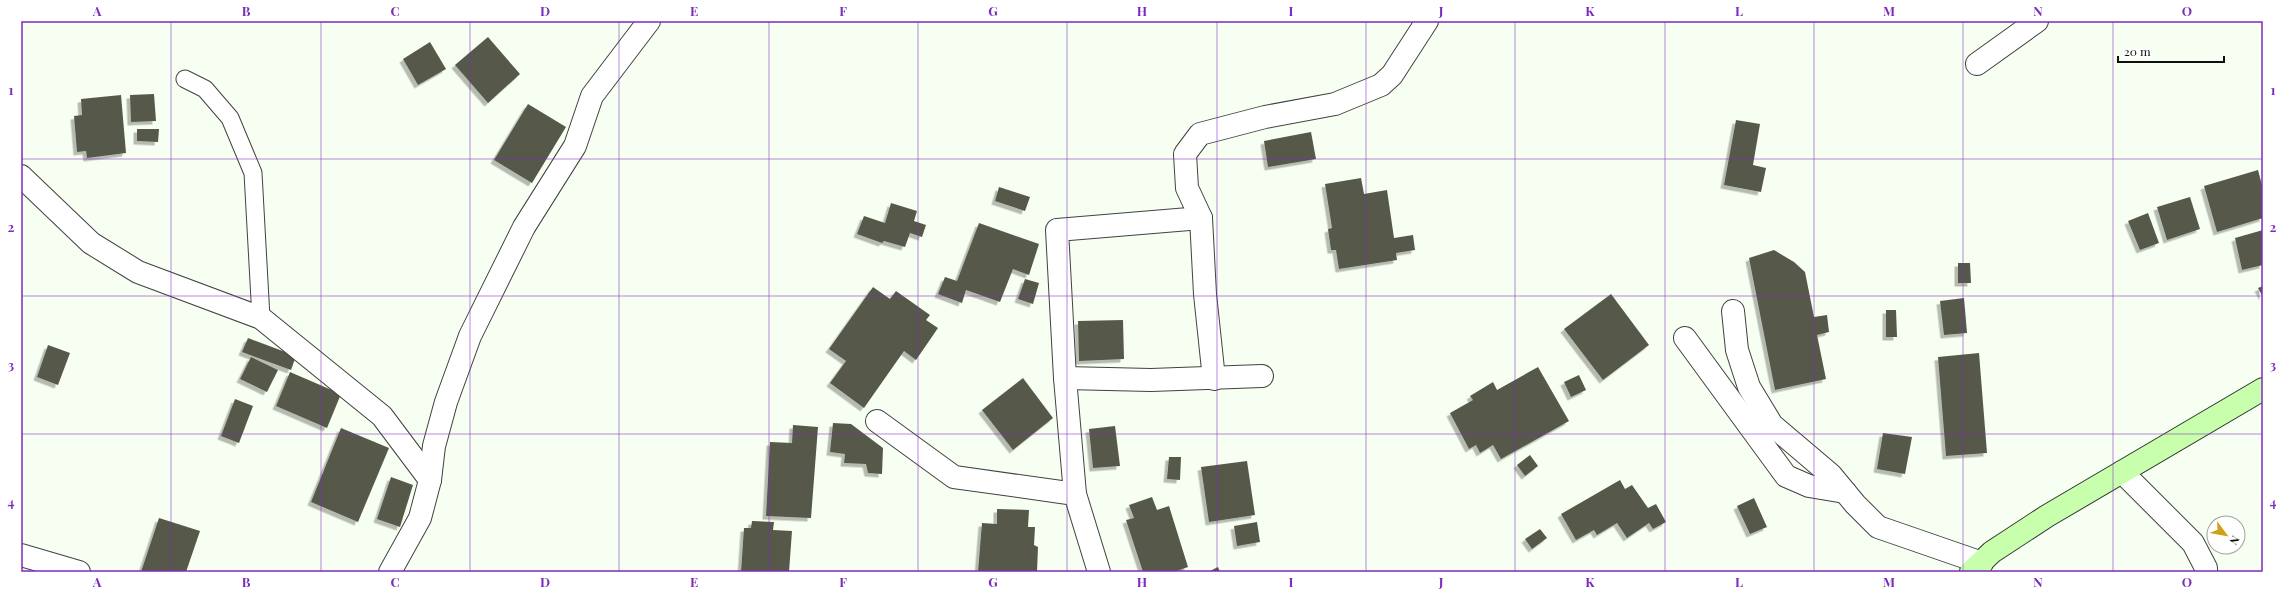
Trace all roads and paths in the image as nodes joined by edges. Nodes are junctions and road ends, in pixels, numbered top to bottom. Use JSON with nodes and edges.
{"nodes":[{"id":1,"x":649,"y":21,"type":"edge"},
{"id":2,"x":1428,"y":21,"type":"edge"},
{"id":3,"x":2037,"y":21,"type":"edge"},
{"id":4,"x":1977,"y":64,"type":"dead end"},
{"id":5,"x":185,"y":79,"type":"dead end"},
{"id":6,"x":21,"y":176,"type":"edge"},
{"id":7,"x":1201,"y":218,"type":"junction"},
{"id":8,"x":1733,"y":311,"type":"dead end"},
{"id":9,"x":261,"y":318,"type":"junction"},
{"id":10,"x":1685,"y":338,"type":"dead end"},
{"id":11,"x":1262,"y":376,"type":"dead end"},
{"id":12,"x":1065,"y":378,"type":"junction"},
{"id":13,"x":1214,"y":379,"type":"junction"},
{"id":14,"x":2260,"y":395,"type":"edge"},
{"id":15,"x":877,"y":421,"type":"dead end"},
{"id":16,"x":2122,"y":472,"type":"junction"},
{"id":17,"x":430,"y":480,"type":"junction"},
{"id":18,"x":1845,"y":492,"type":"junction"},
{"id":19,"x":1076,"y":494,"type":"junction"},
{"id":20,"x":22,"y":557,"type":"edge"},
{"id":21,"x":1976,"y":567,"type":"edge"},
{"id":22,"x":80,"y":572,"type":"edge"},
{"id":23,"x":390,"y":572,"type":"edge"},
{"id":24,"x":1099,"y":572,"type":"edge"},
{"id":25,"x":2206,"y":572,"type":"edge"}],
"edges":[{"from":1,"to":17,"type":"street"},
{"from":2,"to":7,"type":"street"},
{"from":3,"to":4,"type":"street"},
{"from":5,"to":9,"type":"lane"},
{"from":6,"to":9,"type":"street"},
{"from":7,"to":12,"type":"street"},
{"from":7,"to":13,"type":"street"},
{"from":8,"to":18,"type":"street"},
{"from":9,"to":17,"type":"street"},
{"from":10,"to":18,"type":"street"},
{"from":11,"to":13,"type":"street"},
{"from":12,"to":13,"type":"street"},
{"from":12,"to":19,"type":"street"},
{"from":14,"to":16,"type":"street"},
{"from":15,"to":19,"type":"street"},
{"from":16,"to":21,"type":"street"},
{"from":16,"to":25,"type":"street"},
{"from":17,"to":23,"type":"street"},
{"from":18,"to":21,"type":"street"},
{"from":19,"to":24,"type":"street"},
{"from":20,"to":22,"type":"street"}]}
